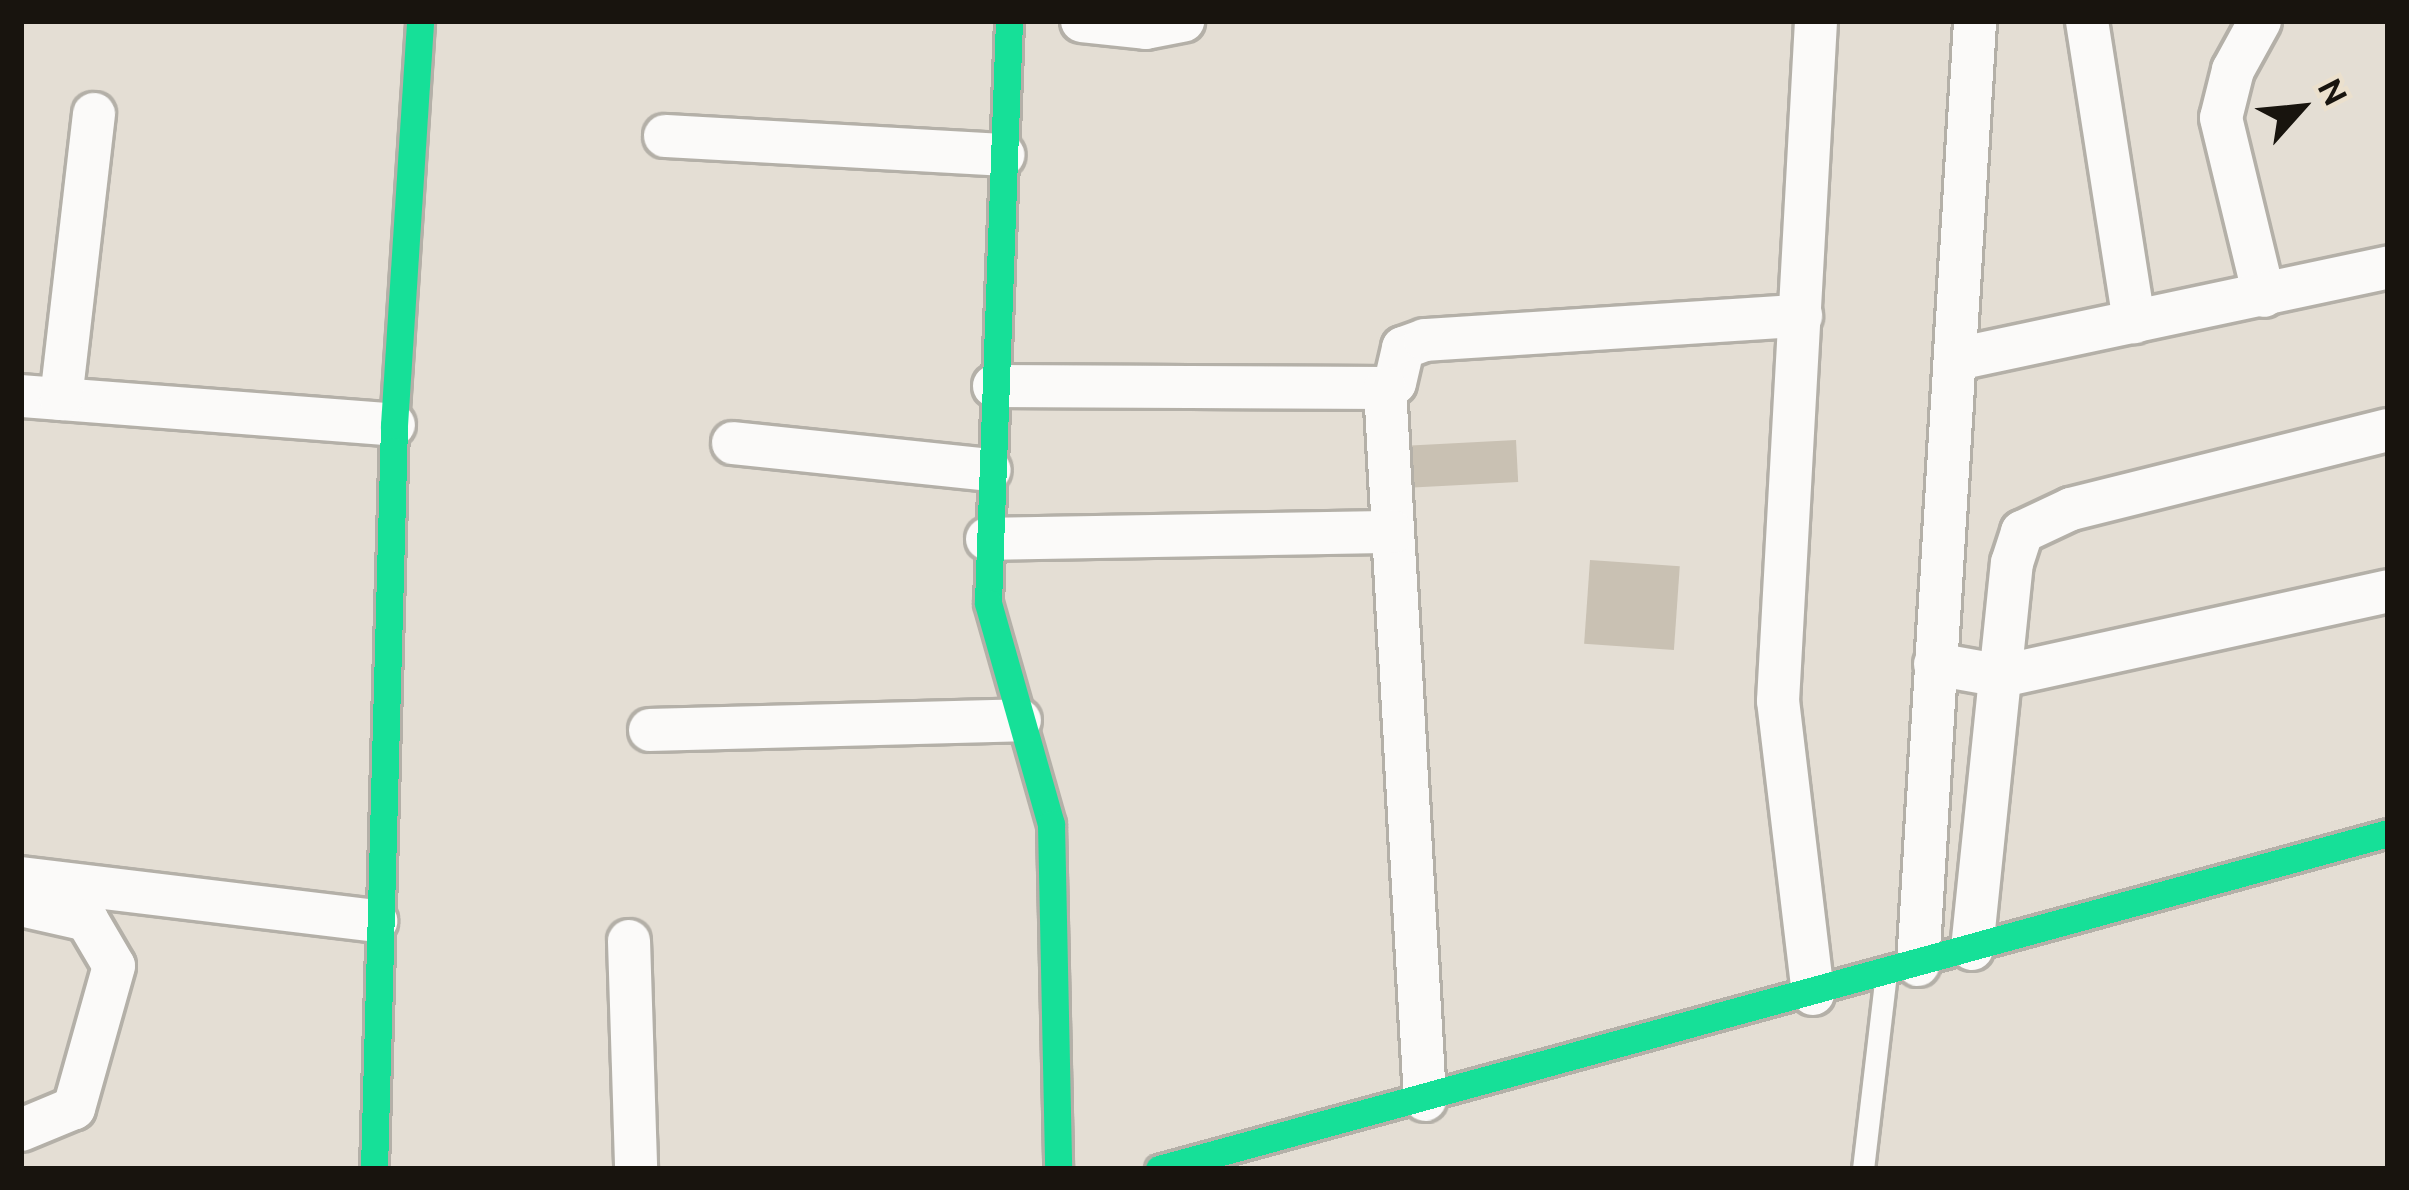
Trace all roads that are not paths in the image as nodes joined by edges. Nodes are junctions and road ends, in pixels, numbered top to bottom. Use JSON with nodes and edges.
{"nodes":[{"id":1,"x":420,"y":21,"type":"edge"},
{"id":2,"x":1009,"y":21,"type":"edge"},
{"id":3,"x":1082,"y":21,"type":"edge"},
{"id":4,"x":1183,"y":21,"type":"edge"},
{"id":5,"x":1816,"y":21,"type":"edge"},
{"id":6,"x":1975,"y":21,"type":"edge"},
{"id":7,"x":2087,"y":21,"type":"edge"},
{"id":8,"x":2260,"y":21,"type":"edge"},
{"id":9,"x":94,"y":114,"type":"dead end"},
{"id":10,"x":665,"y":136,"type":"dead end"},
{"id":11,"x":1003,"y":155,"type":"junction"},
{"id":12,"x":2388,"y":267,"type":"edge"},
{"id":13,"x":2264,"y":296,"type":"junction"},
{"id":14,"x":1801,"y":316,"type":"junction"},
{"id":15,"x":2134,"y":322,"type":"junction"},
{"id":16,"x":1958,"y":359,"type":"junction"},
{"id":17,"x":994,"y":386,"type":"junction"},
{"id":18,"x":1385,"y":388,"type":"junction"},
{"id":19,"x":41,"y":398,"type":"edge"},
{"id":20,"x":394,"y":425,"type":"junction"},
{"id":21,"x":2388,"y":430,"type":"edge"},
{"id":22,"x":733,"y":443,"type":"dead end"},
{"id":23,"x":990,"y":470,"type":"junction"},
{"id":24,"x":1394,"y":532,"type":"junction"},
{"id":25,"x":987,"y":539,"type":"junction"},
{"id":26,"x":2388,"y":591,"type":"edge"},
{"id":27,"x":1935,"y":664,"type":"junction"},
{"id":28,"x":2002,"y":676,"type":"junction"},
{"id":29,"x":1020,"y":720,"type":"junction"},
{"id":30,"x":650,"y":730,"type":"dead end"},
{"id":31,"x":2388,"y":833,"type":"edge"},
{"id":32,"x":21,"y":878,"type":"edge"},
{"id":33,"x":21,"y":905,"type":"edge"},
{"id":34,"x":376,"y":921,"type":"junction"},
{"id":35,"x":629,"y":941,"type":"dead end"},
{"id":36,"x":1972,"y":950,"type":"junction"},
{"id":37,"x":1902,"y":969,"type":"junction"},
{"id":38,"x":1813,"y":994,"type":"junction"},
{"id":39,"x":1425,"y":1100,"type":"junction"},
{"id":40,"x":21,"y":1130,"type":"edge"},
{"id":41,"x":374,"y":1169,"type":"edge"},
{"id":42,"x":636,"y":1169,"type":"edge"},
{"id":43,"x":1058,"y":1169,"type":"edge"},
{"id":44,"x":1160,"y":1169,"type":"edge"},
{"id":45,"x":1863,"y":1169,"type":"edge"}],
"edges":[{"from":1,"to":20,"type":"street"},
{"from":2,"to":11,"type":"street"},
{"from":3,"to":4,"type":"street"},
{"from":5,"to":14,"type":"street"},
{"from":6,"to":16,"type":"street"},
{"from":7,"to":15,"type":"street"},
{"from":8,"to":13,"type":"street"},
{"from":9,"to":19,"type":"street"},
{"from":10,"to":11,"type":"street"},
{"from":11,"to":17,"type":"street"},
{"from":12,"to":13,"type":"street"},
{"from":13,"to":15,"type":"street"},
{"from":14,"to":18,"type":"street"},
{"from":14,"to":38,"type":"street"},
{"from":15,"to":16,"type":"street"},
{"from":16,"to":27,"type":"street"},
{"from":17,"to":18,"type":"street"},
{"from":17,"to":23,"type":"street"},
{"from":18,"to":24,"type":"street"},
{"from":19,"to":20,"type":"street"},
{"from":20,"to":34,"type":"street"},
{"from":21,"to":28,"type":"street"},
{"from":22,"to":23,"type":"street"},
{"from":23,"to":25,"type":"street"},
{"from":24,"to":25,"type":"street"},
{"from":24,"to":39,"type":"street"},
{"from":25,"to":29,"type":"street"},
{"from":26,"to":28,"type":"street"},
{"from":27,"to":28,"type":"street"},
{"from":27,"to":37,"type":"street"},
{"from":28,"to":36,"type":"street"},
{"from":29,"to":30,"type":"street"},
{"from":29,"to":43,"type":"street"},
{"from":31,"to":36,"type":"street"},
{"from":32,"to":34,"type":"street"},
{"from":33,"to":40,"type":"street"},
{"from":34,"to":41,"type":"street"},
{"from":35,"to":42,"type":"street"},
{"from":36,"to":37,"type":"street"},
{"from":37,"to":38,"type":"street"},
{"from":37,"to":45,"type":"lane"},
{"from":38,"to":39,"type":"street"},
{"from":39,"to":44,"type":"street"}]}
